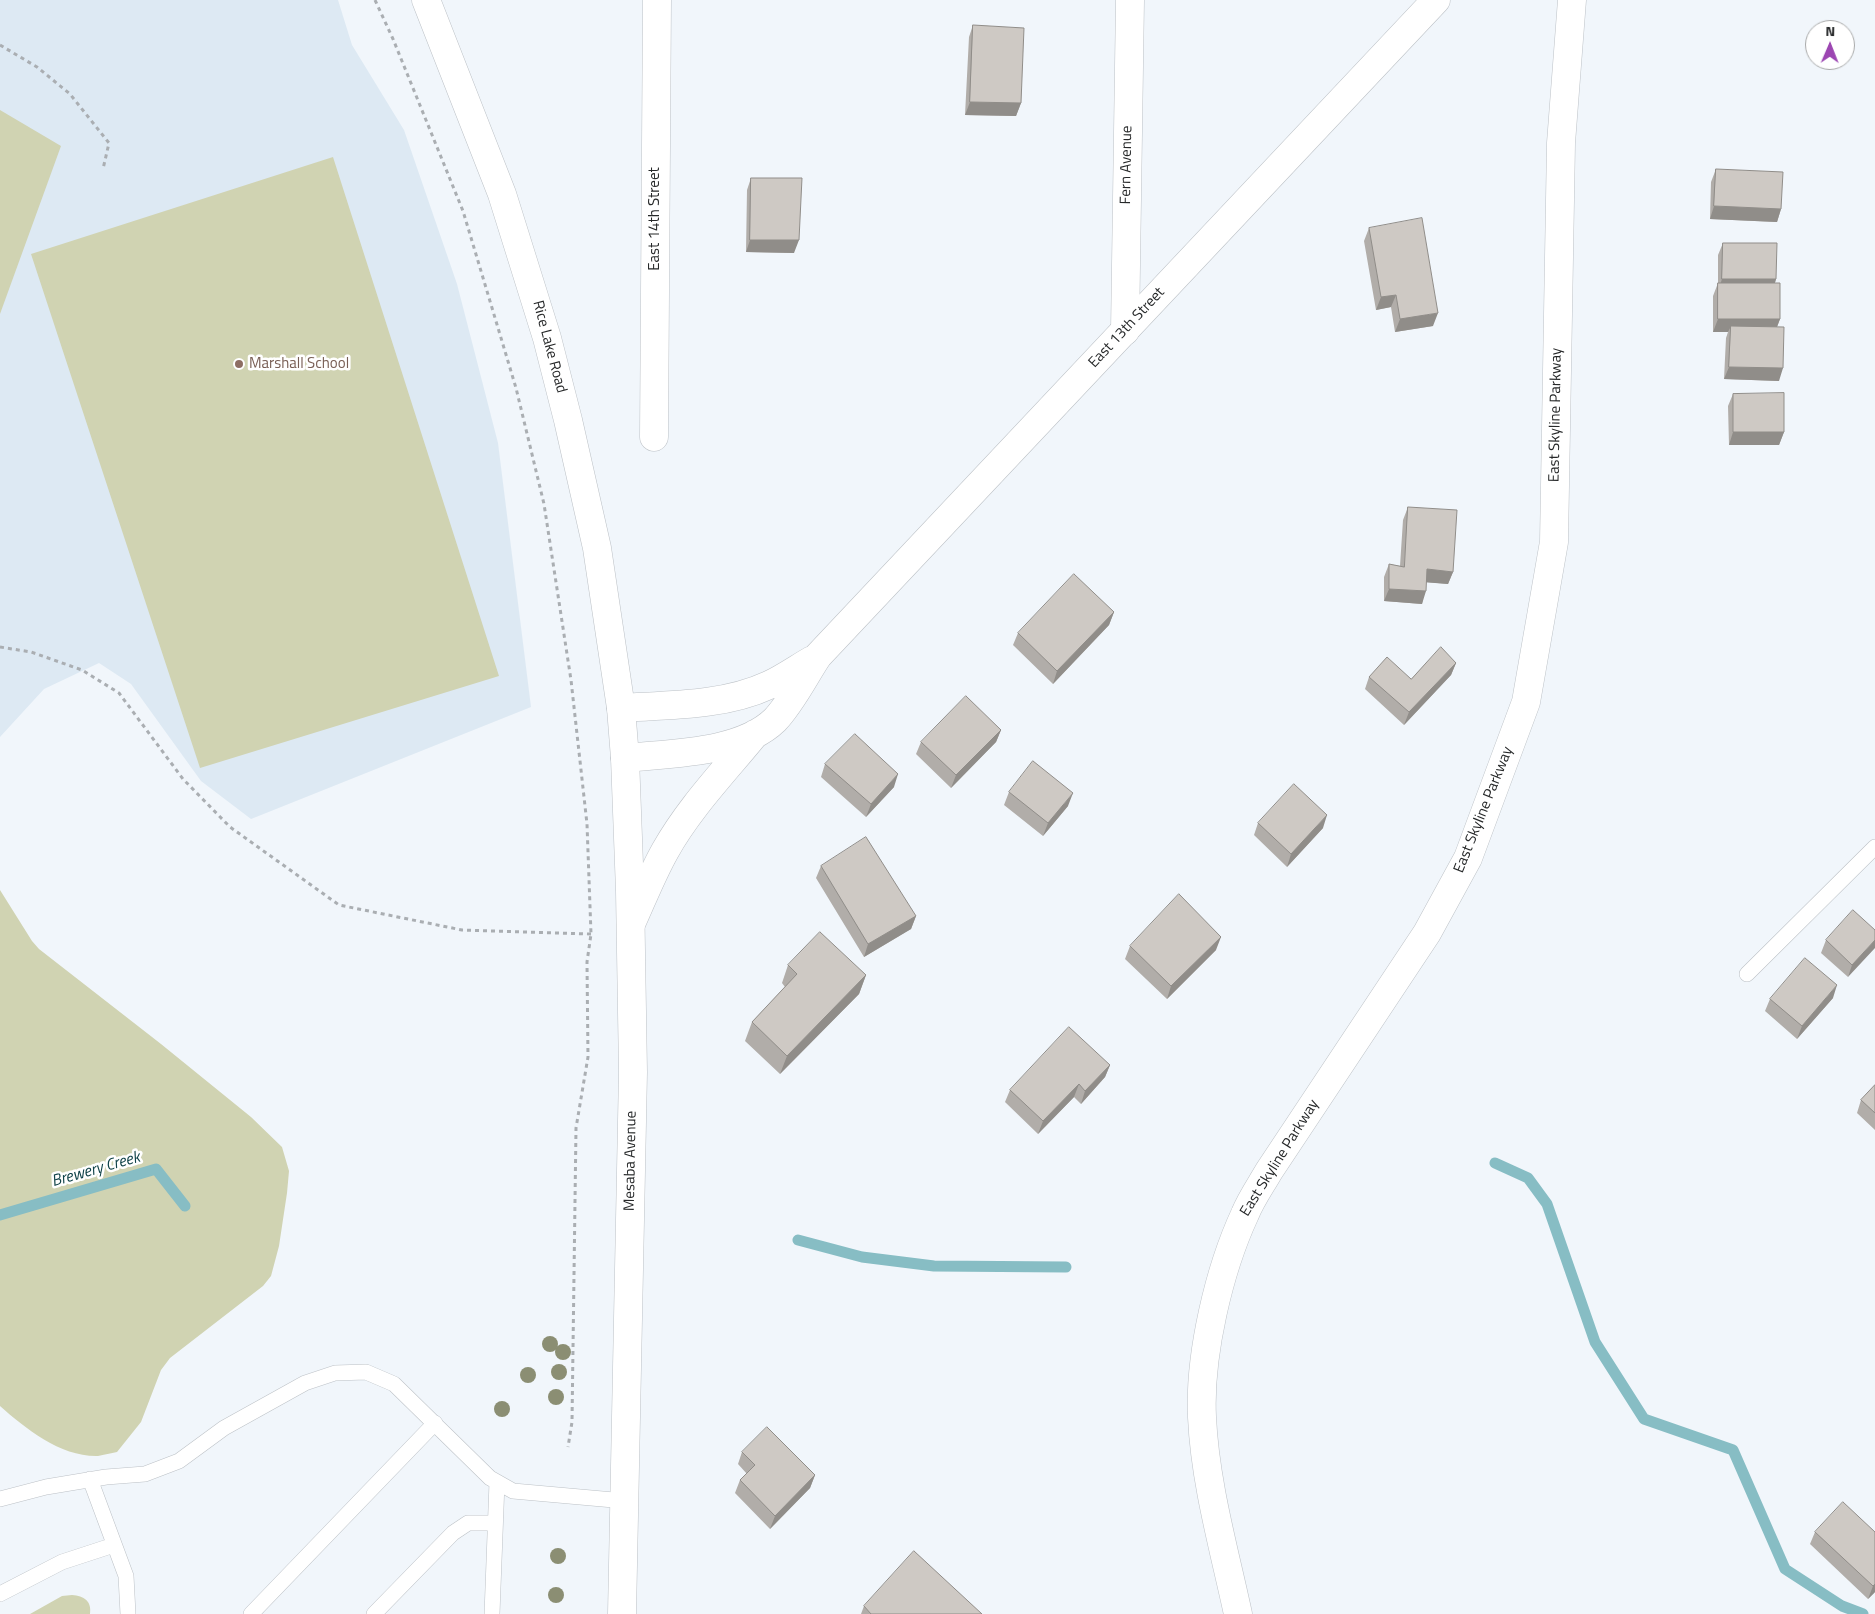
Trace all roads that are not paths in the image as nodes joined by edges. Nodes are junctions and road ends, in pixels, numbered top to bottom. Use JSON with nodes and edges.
{"nodes":[{"id":1,"x":426,"y":0,"type":"edge"},
{"id":2,"x":657,"y":0,"type":"edge"},
{"id":3,"x":1130,"y":0,"type":"edge"},
{"id":4,"x":1436,"y":0,"type":"edge"},
{"id":5,"x":1572,"y":0,"type":"edge"},
{"id":6,"x":1125,"y":331,"type":"junction"},
{"id":7,"x":654,"y":437,"type":"dead end"},
{"id":8,"x":818,"y":656,"type":"junction"},
{"id":9,"x":621,"y":708,"type":"junction"},
{"id":10,"x":755,"y":734,"type":"junction"},
{"id":11,"x":625,"y":758,"type":"junction"},
{"id":12,"x":1875,"y":846,"type":"edge"},
{"id":13,"x":631,"y":924,"type":"junction"},
{"id":14,"x":1747,"y":974,"type":"dead end"},
{"id":15,"x":435,"y":1423,"type":"junction"},
{"id":16,"x":90,"y":1480,"type":"junction"},
{"id":17,"x":497,"y":1482,"type":"junction"},
{"id":18,"x":0,"y":1499,"type":"edge"},
{"id":19,"x":625,"y":1502,"type":"junction"},
{"id":20,"x":495,"y":1523,"type":"junction"},
{"id":21,"x":114,"y":1545,"type":"junction"},
{"id":22,"x":0,"y":1594,"type":"edge"},
{"id":23,"x":128,"y":1614,"type":"edge"},
{"id":24,"x":251,"y":1614,"type":"edge"},
{"id":25,"x":374,"y":1614,"type":"edge"},
{"id":26,"x":492,"y":1614,"type":"edge"},
{"id":27,"x":622,"y":1614,"type":"edge"},
{"id":28,"x":1238,"y":1614,"type":"edge"}],
"edges":[{"from":1,"to":9,"type":"street","name":"Rice Lake Road"},
{"from":2,"to":7,"type":"street","name":"East 14th Street"},
{"from":3,"to":6,"type":"street","name":"Fern Avenue"},
{"from":4,"to":6,"type":"street","name":"East 13th Street"},
{"from":5,"to":28,"type":"street","name":"East Skyline Parkway"},
{"from":6,"to":8,"type":"street","name":"East 13th Street"},
{"from":8,"to":9,"type":"street","name":"East 13th Street"},
{"from":8,"to":10,"type":"street","name":"East 13th Street"},
{"from":9,"to":11,"type":"street","name":"Mesaba Avenue"},
{"from":10,"to":11,"type":"street","name":"East 13th Street"},
{"from":10,"to":13,"type":"street"},
{"from":11,"to":13,"type":"street","name":"Mesaba Avenue"},
{"from":12,"to":14,"type":"lane"},
{"from":13,"to":19,"type":"street","name":"Mesaba Avenue"},
{"from":15,"to":16,"type":"lane"},
{"from":15,"to":17,"type":"lane"},
{"from":15,"to":24,"type":"lane"},
{"from":16,"to":18,"type":"lane"},
{"from":16,"to":21,"type":"lane"},
{"from":17,"to":19,"type":"lane"},
{"from":17,"to":20,"type":"lane"},
{"from":19,"to":27,"type":"street","name":"Mesaba Avenue"},
{"from":20,"to":25,"type":"lane"},
{"from":20,"to":26,"type":"lane"},
{"from":21,"to":22,"type":"lane"},
{"from":21,"to":23,"type":"lane"}]}
